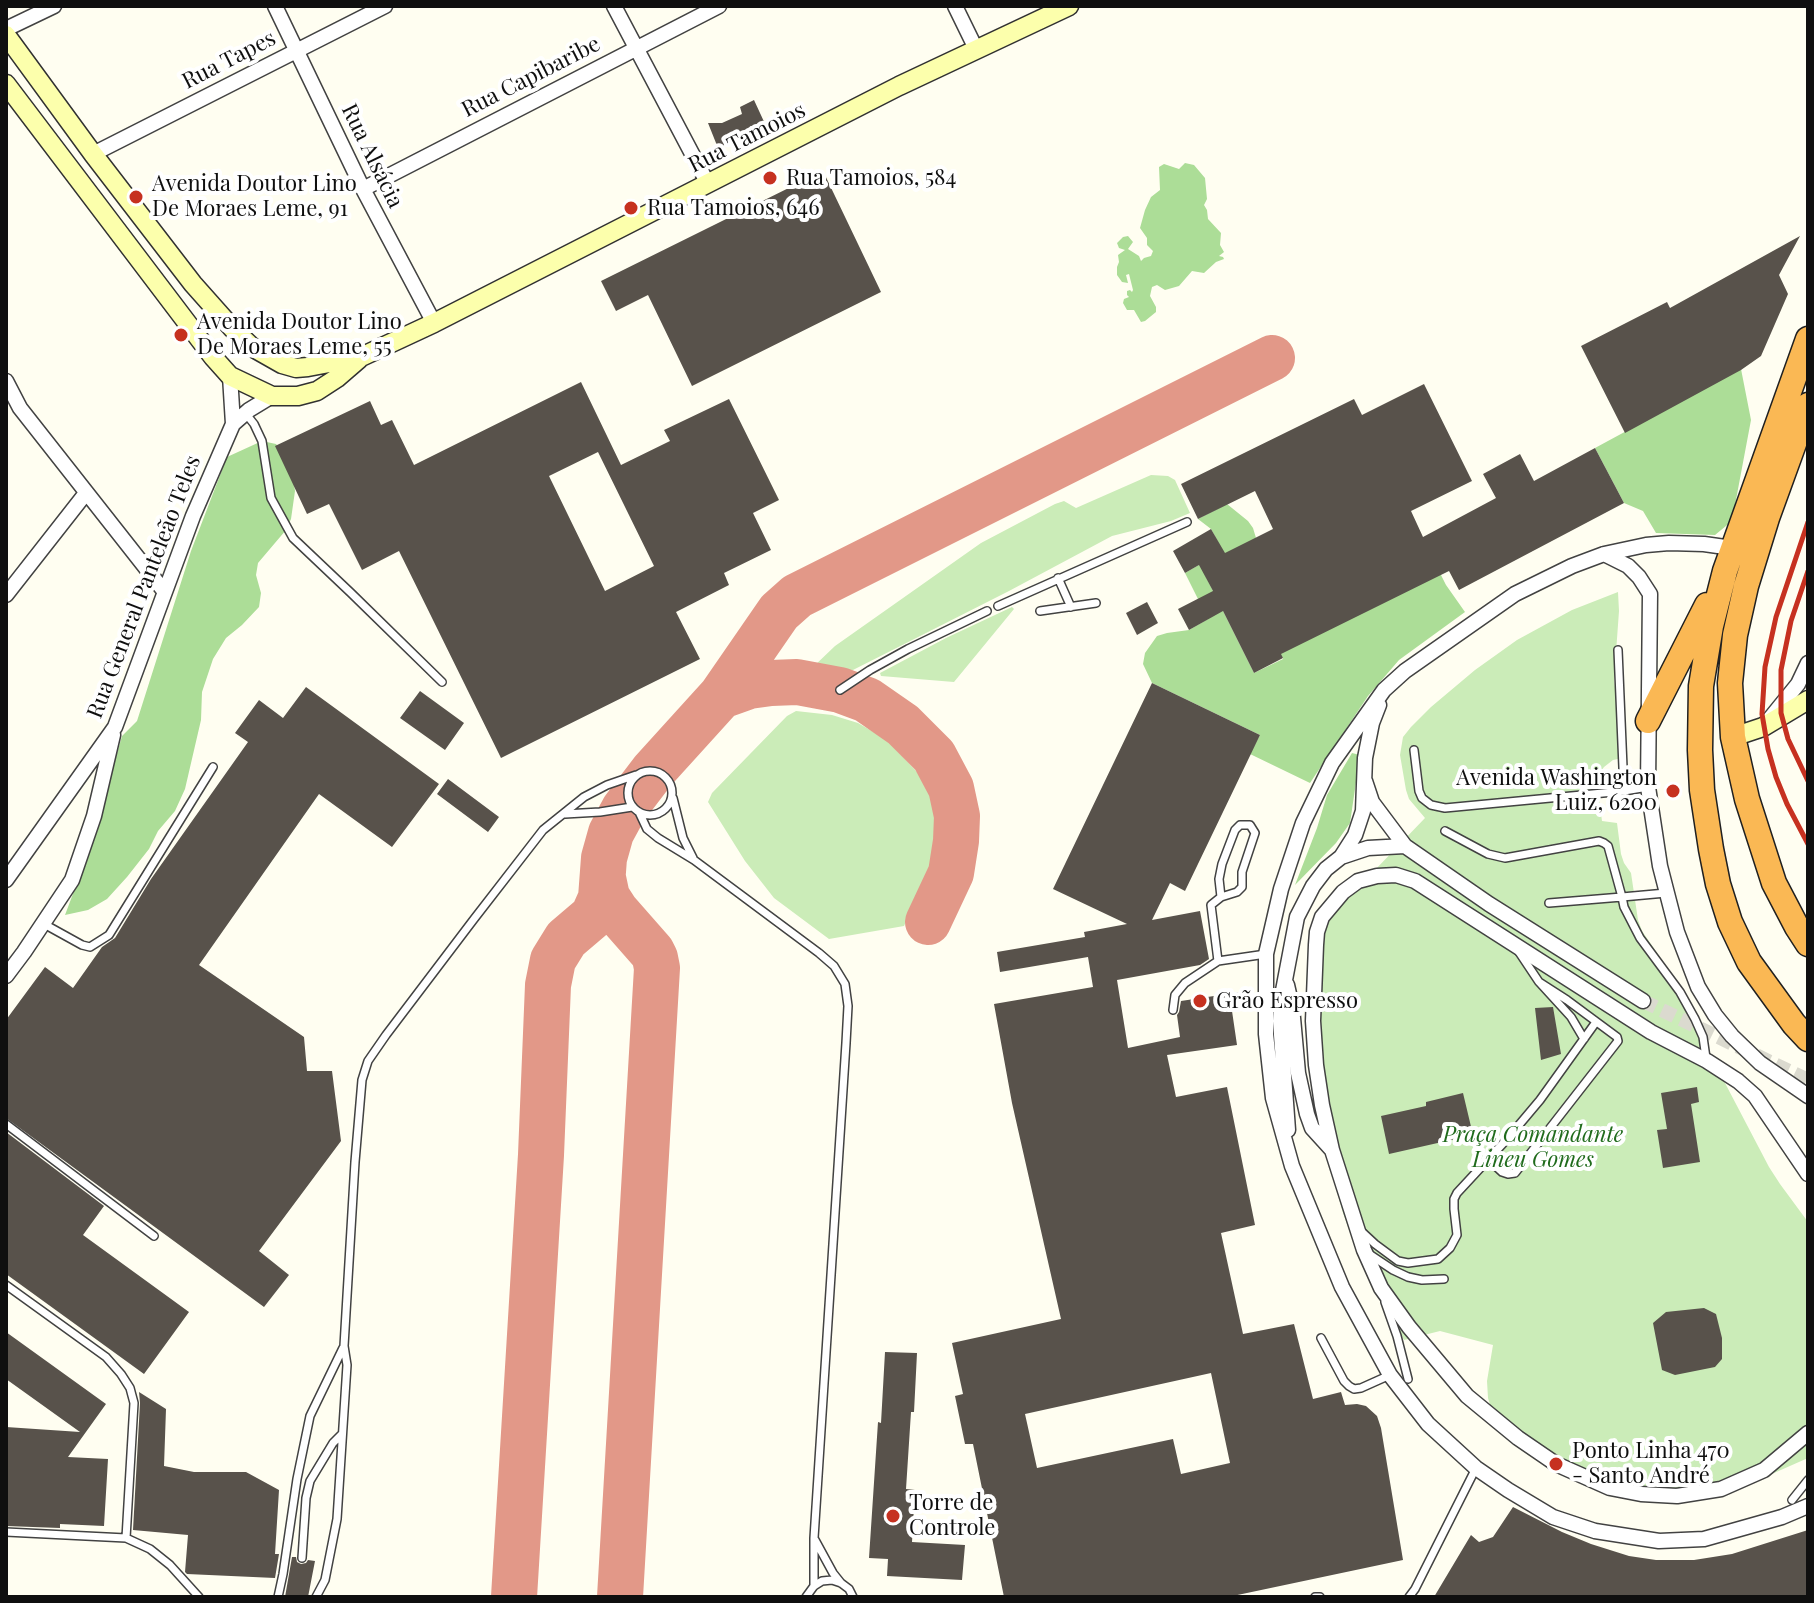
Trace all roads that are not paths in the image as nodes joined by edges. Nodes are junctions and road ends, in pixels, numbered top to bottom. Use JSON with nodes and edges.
{"nodes":[{"id":1,"x":54,"y":6,"type":"edge"},
{"id":2,"x":275,"y":6,"type":"edge"},
{"id":3,"x":385,"y":6,"type":"edge"},
{"id":4,"x":614,"y":6,"type":"edge"},
{"id":5,"x":719,"y":6,"type":"edge"},
{"id":6,"x":955,"y":6,"type":"edge"},
{"id":7,"x":1069,"y":6,"type":"edge"},
{"id":8,"x":6,"y":32,"type":"edge"},
{"id":9,"x":635,"y":48,"type":"junction"},
{"id":10,"x":976,"y":49,"type":"junction"},
{"id":11,"x":296,"y":50,"type":"junction"},
{"id":12,"x":6,"y":84,"type":"edge"},
{"id":13,"x":93,"y":154,"type":"junction"},
{"id":14,"x":708,"y":184,"type":"junction"},
{"id":15,"x":363,"y":189,"type":"junction"},
{"id":16,"x":434,"y":323,"type":"junction"},
{"id":17,"x":1808,"y":339,"type":"edge"},
{"id":18,"x":260,"y":353,"type":"junction"},
{"id":19,"x":361,"y":357,"type":"junction"},
{"id":20,"x":296,"y":368,"type":"junction"},
{"id":21,"x":230,"y":376,"type":"junction"},
{"id":22,"x":6,"y":381,"type":"edge"},
{"id":23,"x":272,"y":396,"type":"junction"},
{"id":24,"x":232,"y":405,"type":"junction"},
{"id":25,"x":1808,"y":405,"type":"edge"},
{"id":26,"x":13,"y":406,"type":"edge"},
{"id":27,"x":245,"y":413,"type":"junction"},
{"id":28,"x":233,"y":424,"type":"junction"},
{"id":29,"x":86,"y":493,"type":"junction"},
{"id":30,"x":1187,"y":522,"type":"dead end"},
{"id":31,"x":1604,"y":554,"type":"junction"},
{"id":32,"x":1728,"y":560,"type":"junction"},
{"id":33,"x":1058,"y":578,"type":"junction"},
{"id":34,"x":164,"y":591,"type":"junction"},
{"id":35,"x":6,"y":595,"type":"edge"},
{"id":36,"x":1096,"y":603,"type":"dead end"},
{"id":37,"x":998,"y":606,"type":"dead end"},
{"id":38,"x":1071,"y":607,"type":"junction"},
{"id":39,"x":987,"y":611,"type":"dead end"},
{"id":40,"x":1040,"y":611,"type":"dead end"},
{"id":41,"x":1618,"y":650,"type":"dead end"},
{"id":42,"x":1808,"y":663,"type":"edge"},
{"id":43,"x":442,"y":682,"type":"dead end"},
{"id":44,"x":840,"y":690,"type":"dead end"},
{"id":45,"x":1384,"y":690,"type":"junction"},
{"id":46,"x":1808,"y":700,"type":"edge"},
{"id":47,"x":1648,"y":721,"type":"junction"},
{"id":48,"x":115,"y":727,"type":"junction"},
{"id":49,"x":1763,"y":727,"type":"junction"},
{"id":50,"x":1733,"y":737,"type":"junction"},
{"id":51,"x":1414,"y":750,"type":"dead end"},
{"id":52,"x":213,"y":767,"type":"dead end"},
{"id":53,"x":636,"y":775,"type":"junction"},
{"id":54,"x":1365,"y":781,"type":"junction"},
{"id":55,"x":1648,"y":787,"type":"junction"},
{"id":56,"x":1624,"y":791,"type":"junction"},
{"id":57,"x":672,"y":796,"type":"junction"},
{"id":58,"x":635,"y":810,"type":"junction"},
{"id":59,"x":562,"y":814,"type":"junction"},
{"id":60,"x":1445,"y":831,"type":"dead end"},
{"id":61,"x":1405,"y":846,"type":"junction"},
{"id":62,"x":1341,"y":857,"type":"junction"},
{"id":63,"x":694,"y":860,"type":"junction"},
{"id":64,"x":6,"y":880,"type":"edge"},
{"id":65,"x":1666,"y":893,"type":"junction"},
{"id":66,"x":1221,"y":897,"type":"junction"},
{"id":67,"x":1622,"y":897,"type":"junction"},
{"id":68,"x":1549,"y":903,"type":"dead end"},
{"id":69,"x":44,"y":924,"type":"junction"},
{"id":70,"x":1808,"y":944,"type":"edge"},
{"id":71,"x":1514,"y":945,"type":"junction"},
{"id":72,"x":1266,"y":954,"type":"junction"},
{"id":73,"x":1218,"y":961,"type":"junction"},
{"id":74,"x":6,"y":976,"type":"edge"},
{"id":75,"x":1285,"y":980,"type":"junction"},
{"id":76,"x":1539,"y":982,"type":"junction"},
{"id":77,"x":1643,"y":1001,"type":"tunnel mouth"},
{"id":78,"x":1173,"y":1010,"type":"dead end"},
{"id":79,"x":1596,"y":1022,"type":"junction"},
{"id":80,"x":1584,"y":1039,"type":"junction"},
{"id":81,"x":1808,"y":1039,"type":"edge"},
{"id":82,"x":1707,"y":1061,"type":"junction"},
{"id":83,"x":1808,"y":1096,"type":"edge"},
{"id":84,"x":6,"y":1124,"type":"edge"},
{"id":85,"x":1332,"y":1150,"type":"junction"},
{"id":86,"x":1802,"y":1156,"type":"edge"},
{"id":87,"x":1488,"y":1159,"type":"junction"},
{"id":88,"x":1292,"y":1166,"type":"junction"},
{"id":89,"x":1808,"y":1174,"type":"edge"},
{"id":90,"x":1354,"y":1222,"type":"junction"},
{"id":91,"x":154,"y":1236,"type":"dead end"},
{"id":92,"x":1364,"y":1250,"type":"junction"},
{"id":93,"x":1444,"y":1279,"type":"dead end"},
{"id":94,"x":6,"y":1285,"type":"edge"},
{"id":95,"x":1381,"y":1288,"type":"junction"},
{"id":96,"x":1321,"y":1338,"type":"dead end"},
{"id":97,"x":344,"y":1346,"type":"junction"},
{"id":98,"x":1390,"y":1375,"type":"junction"},
{"id":99,"x":1408,"y":1379,"type":"dead end"},
{"id":100,"x":1808,"y":1433,"type":"edge"},
{"id":101,"x":342,"y":1434,"type":"junction"},
{"id":102,"x":1476,"y":1468,"type":"junction"},
{"id":103,"x":1808,"y":1480,"type":"edge"},
{"id":104,"x":1792,"y":1500,"type":"dead end"},
{"id":105,"x":1808,"y":1506,"type":"edge"},
{"id":106,"x":6,"y":1532,"type":"edge"},
{"id":107,"x":126,"y":1538,"type":"junction"},
{"id":108,"x":814,"y":1538,"type":"junction"},
{"id":109,"x":302,"y":1558,"type":"dead end"},
{"id":110,"x":841,"y":1583,"type":"junction"},
{"id":111,"x":814,"y":1586,"type":"junction"},
{"id":112,"x":853,"y":1594,"type":"edge"},
{"id":113,"x":200,"y":1596,"type":"edge"},
{"id":114,"x":278,"y":1597,"type":"edge"},
{"id":115,"x":316,"y":1597,"type":"edge"},
{"id":116,"x":806,"y":1597,"type":"edge"},
{"id":117,"x":1409,"y":1597,"type":"edge"}],
"edges":[{"from":1,"to":8,"type":"street"},
{"from":2,"to":11,"type":"street","name":"Rua Alsácia"},
{"from":3,"to":11,"type":"street","name":"Rua Tapes"},
{"from":4,"to":9,"type":"street"},
{"from":5,"to":9,"type":"street","name":"Rua Capibaribe"},
{"from":6,"to":10,"type":"street"},
{"from":7,"to":10,"type":"main road","name":"Rua Tamoios"},
{"from":8,"to":13,"type":"main road"},
{"from":9,"to":14,"type":"street"},
{"from":9,"to":15,"type":"street","name":"Rua Capibaribe"},
{"from":10,"to":14,"type":"main road","name":"Rua Tamoios"},
{"from":11,"to":13,"type":"street","name":"Rua Tapes"},
{"from":11,"to":15,"type":"street","name":"Rua Alsácia"},
{"from":12,"to":21,"type":"main road"},
{"from":13,"to":18,"type":"main road"},
{"from":14,"to":16,"type":"main road","name":"Rua Tamoios"},
{"from":15,"to":16,"type":"street","name":"Rua Alsácia"},
{"from":16,"to":19,"type":"main road","name":"Rua Tamoios"},
{"from":17,"to":32,"type":"highway"},
{"from":18,"to":20,"type":"main road"},
{"from":18,"to":21,"type":"main road"},
{"from":19,"to":20,"type":"main road","name":"Rua Tamoios"},
{"from":19,"to":23,"type":"main road","name":"Rua Tamoios"},
{"from":20,"to":23,"type":"main road"},
{"from":21,"to":23,"type":"main road"},
{"from":21,"to":24,"type":"street","name":"Rua General Panteleão Teles"},
{"from":22,"to":26,"type":"street"},
{"from":23,"to":27,"type":"street","name":"Rua General Panteleão Teles"},
{"from":24,"to":27,"type":"lane"},
{"from":24,"to":28,"type":"street","name":"Rua General Panteleão Teles"},
{"from":25,"to":50,"type":"highway"},
{"from":26,"to":29,"type":"street"},
{"from":27,"to":28,"type":"street","name":"Rua General Panteleão Teles"},
{"from":27,"to":43,"type":"lane"},
{"from":28,"to":34,"type":"street","name":"Rua General Panteleão Teles"},
{"from":29,"to":34,"type":"street"},
{"from":29,"to":35,"type":"street"},
{"from":30,"to":33,"type":"lane"},
{"from":31,"to":32,"type":"street"},
{"from":31,"to":45,"type":"street"},
{"from":31,"to":47,"type":"street"},
{"from":32,"to":47,"type":"highway"},
{"from":32,"to":81,"type":"highway"},
{"from":33,"to":37,"type":"lane"},
{"from":33,"to":38,"type":"lane"},
{"from":34,"to":48,"type":"street","name":"Rua General Panteleão Teles"},
{"from":36,"to":38,"type":"lane"},
{"from":38,"to":40,"type":"lane"},
{"from":39,"to":44,"type":"lane"},
{"from":41,"to":56,"type":"lane"},
{"from":42,"to":49,"type":"street"},
{"from":45,"to":54,"type":"street"},
{"from":45,"to":72,"type":"street"},
{"from":46,"to":49,"type":"main road"},
{"from":47,"to":55,"type":"street"},
{"from":48,"to":64,"type":"street","name":"Rua General Panteleão Teles"},
{"from":48,"to":69,"type":"street"},
{"from":49,"to":50,"type":"main road"},
{"from":50,"to":70,"type":"highway"},
{"from":51,"to":56,"type":"lane"},
{"from":52,"to":69,"type":"lane"},
{"from":53,"to":57,"type":"lane"},
{"from":53,"to":58,"type":"lane"},
{"from":53,"to":59,"type":"lane"},
{"from":54,"to":61,"type":"street"},
{"from":54,"to":62,"type":"street"},
{"from":55,"to":56,"type":"lane"},
{"from":55,"to":65,"type":"street"},
{"from":57,"to":58,"type":"lane"},
{"from":57,"to":63,"type":"lane"},
{"from":58,"to":59,"type":"lane"},
{"from":58,"to":63,"type":"lane"},
{"from":59,"to":97,"type":"lane"},
{"from":60,"to":67,"type":"lane"},
{"from":61,"to":62,"type":"street"},
{"from":61,"to":77,"type":"street"},
{"from":62,"to":75,"type":"street"},
{"from":63,"to":108,"type":"lane"},
{"from":65,"to":67,"type":"lane"},
{"from":65,"to":83,"type":"street"},
{"from":66,"to":66,"type":"lane"},
{"from":66,"to":73,"type":"lane"},
{"from":67,"to":68,"type":"lane"},
{"from":67,"to":82,"type":"lane"},
{"from":69,"to":74,"type":"street"},
{"from":71,"to":76,"type":"lane"},
{"from":71,"to":82,"type":"street"},
{"from":71,"to":85,"type":"street"},
{"from":72,"to":73,"type":"lane"},
{"from":72,"to":88,"type":"street"},
{"from":73,"to":78,"type":"lane"},
{"from":75,"to":85,"type":"street"},
{"from":75,"to":88,"type":"street"},
{"from":76,"to":79,"type":"lane"},
{"from":76,"to":80,"type":"lane"},
{"from":79,"to":80,"type":"lane"},
{"from":79,"to":87,"type":"lane"},
{"from":80,"to":87,"type":"lane"},
{"from":82,"to":86,"type":"street"},
{"from":84,"to":91,"type":"lane"},
{"from":85,"to":90,"type":"street"},
{"from":86,"to":89,"type":"street"},
{"from":87,"to":90,"type":"lane"},
{"from":88,"to":98,"type":"street"},
{"from":90,"to":92,"type":"street"},
{"from":92,"to":93,"type":"lane"},
{"from":92,"to":95,"type":"street"},
{"from":94,"to":107,"type":"lane"},
{"from":95,"to":99,"type":"lane"},
{"from":95,"to":100,"type":"street"},
{"from":96,"to":98,"type":"lane"},
{"from":97,"to":101,"type":"lane"},
{"from":97,"to":114,"type":"lane"},
{"from":98,"to":102,"type":"street"},
{"from":101,"to":109,"type":"lane"},
{"from":101,"to":115,"type":"lane"},
{"from":102,"to":105,"type":"street"},
{"from":102,"to":117,"type":"lane"},
{"from":103,"to":104,"type":"lane"},
{"from":106,"to":107,"type":"lane"},
{"from":107,"to":113,"type":"lane"},
{"from":108,"to":110,"type":"lane"},
{"from":108,"to":111,"type":"lane"},
{"from":110,"to":111,"type":"lane"},
{"from":110,"to":112,"type":"lane"},
{"from":111,"to":116,"type":"lane"}]}
